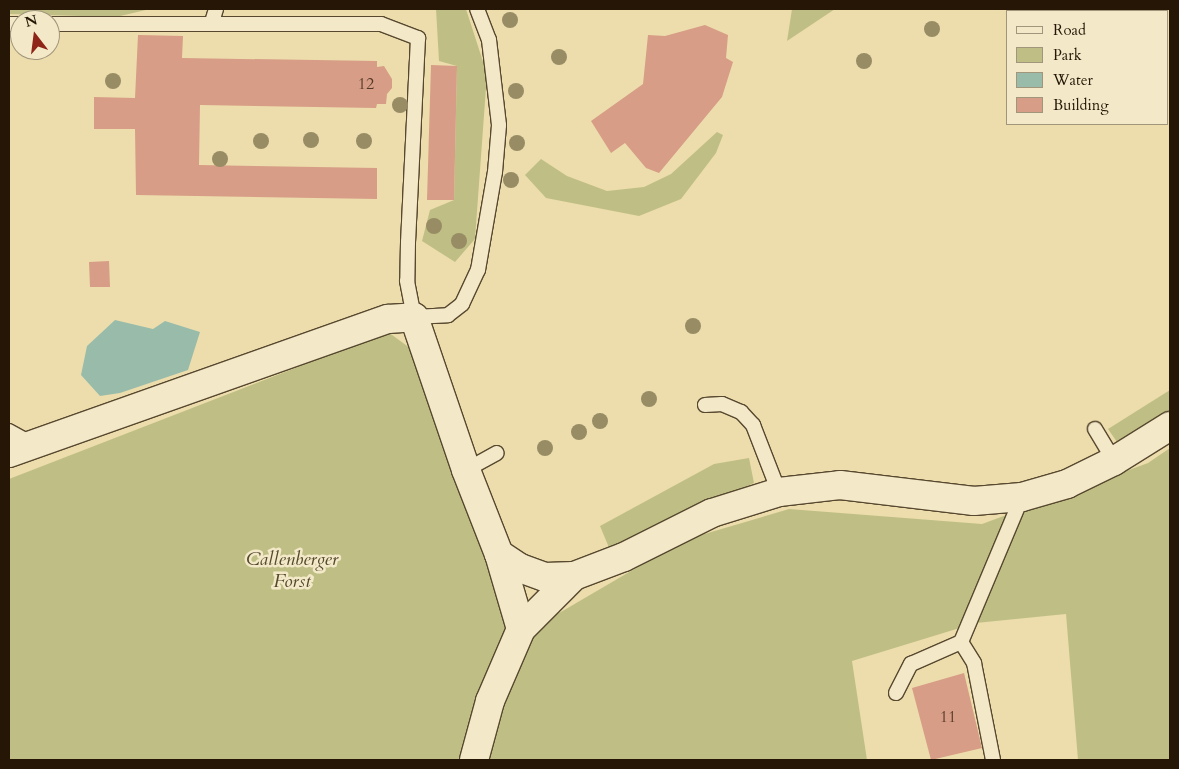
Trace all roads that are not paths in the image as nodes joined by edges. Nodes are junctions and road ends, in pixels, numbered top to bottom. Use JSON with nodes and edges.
{"nodes":[{"id":1,"x":477,"y":9,"type":"edge"},
{"id":2,"x":214,"y":15,"type":"edge"},
{"id":3,"x":60,"y":23,"type":"edge"},
{"id":4,"x":414,"y":317,"type":"junction"},
{"id":5,"x":705,"y":405,"type":"dead end"},
{"id":6,"x":1170,"y":426,"type":"edge"},
{"id":7,"x":1095,"y":429,"type":"dead end"},
{"id":8,"x":9,"y":431,"type":"edge"},
{"id":9,"x":21,"y":449,"type":"edge"},
{"id":10,"x":497,"y":453,"type":"dead end"},
{"id":11,"x":1114,"y":461,"type":"junction"},
{"id":12,"x":466,"y":470,"type":"junction"},
{"id":13,"x":779,"y":492,"type":"junction"},
{"id":14,"x":1022,"y":497,"type":"junction"},
{"id":15,"x":499,"y":554,"type":"junction"},
{"id":16,"x":574,"y":576,"type":"junction"},
{"id":17,"x":521,"y":629,"type":"junction"},
{"id":18,"x":962,"y":642,"type":"junction"},
{"id":19,"x":896,"y":693,"type":"dead end"},
{"id":20,"x":474,"y":760,"type":"edge"},
{"id":21,"x":993,"y":760,"type":"edge"}],
"edges":[{"from":1,"to":4,"type":"lane"},
{"from":2,"to":3,"type":"lane"},
{"from":2,"to":4,"type":"lane"},
{"from":4,"to":9,"type":"street"},
{"from":4,"to":12,"type":"street"},
{"from":5,"to":13,"type":"lane"},
{"from":6,"to":11,"type":"street"},
{"from":7,"to":11,"type":"lane"},
{"from":8,"to":9,"type":"lane"},
{"from":10,"to":12,"type":"lane"},
{"from":11,"to":14,"type":"street"},
{"from":12,"to":15,"type":"street"},
{"from":13,"to":14,"type":"street"},
{"from":13,"to":16,"type":"street"},
{"from":14,"to":18,"type":"lane"},
{"from":15,"to":16,"type":"street"},
{"from":15,"to":17,"type":"street"},
{"from":16,"to":17,"type":"street"},
{"from":17,"to":20,"type":"street"},
{"from":18,"to":19,"type":"lane"},
{"from":18,"to":21,"type":"lane"}]}
